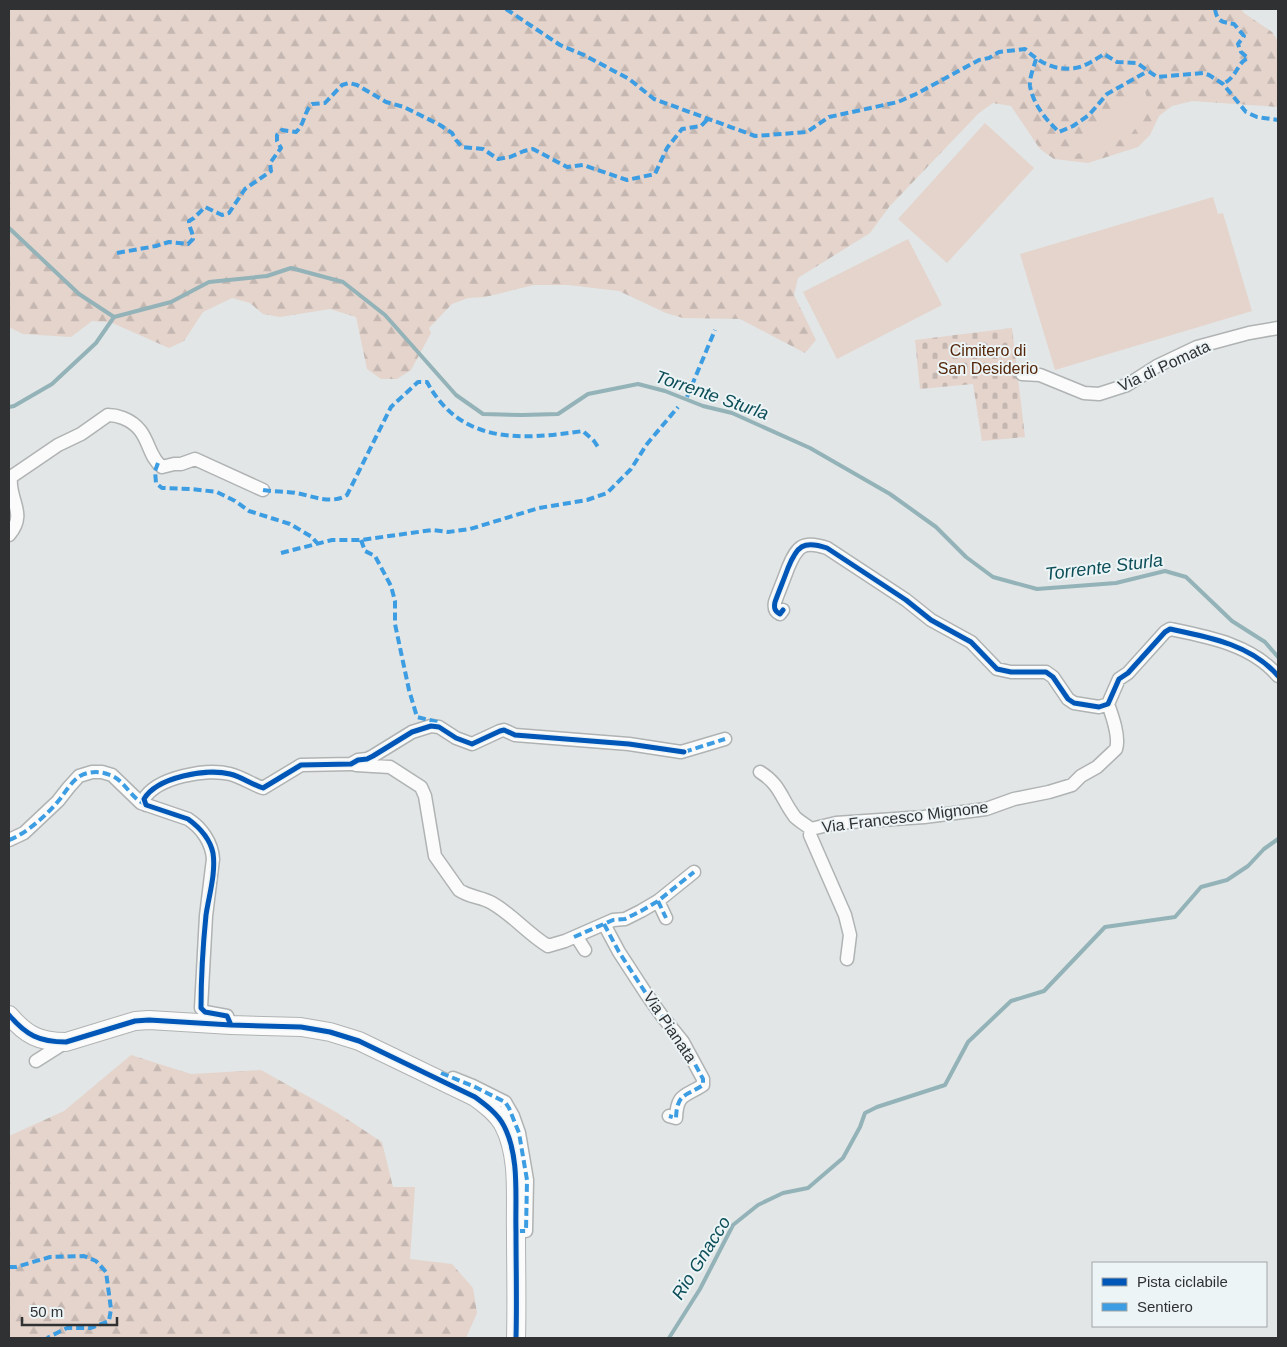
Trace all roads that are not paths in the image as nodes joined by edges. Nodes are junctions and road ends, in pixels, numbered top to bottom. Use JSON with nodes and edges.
{"nodes":[{"id":1,"x":1278,"y":328,"type":"edge"},
{"id":2,"x":1022,"y":374,"type":"dead end"},
{"id":3,"x":263,"y":490,"type":"dead end"},
{"id":4,"x":9,"y":534,"type":"edge"},
{"id":5,"x":783,"y":610,"type":"dead end"},
{"id":6,"x":1278,"y":676,"type":"edge"},
{"id":7,"x":1108,"y":704,"type":"junction"},
{"id":8,"x":725,"y":739,"type":"dead end"},
{"id":9,"x":352,"y":764,"type":"junction"},
{"id":10,"x":760,"y":772,"type":"dead end"},
{"id":11,"x":146,"y":805,"type":"junction"},
{"id":12,"x":811,"y":829,"type":"junction"},
{"id":13,"x":9,"y":840,"type":"edge"},
{"id":14,"x":694,"y":872,"type":"dead end"},
{"id":15,"x":658,"y":901,"type":"junction"},
{"id":16,"x":666,"y":918,"type":"dead end"},
{"id":17,"x":604,"y":924,"type":"junction"},
{"id":18,"x":574,"y":937,"type":"junction"},
{"id":19,"x":585,"y":950,"type":"dead end"},
{"id":20,"x":847,"y":959,"type":"dead end"},
{"id":21,"x":9,"y":1015,"type":"edge"},
{"id":22,"x":231,"y":1025,"type":"junction"},
{"id":23,"x":66,"y":1042,"type":"junction"},
{"id":24,"x":36,"y":1061,"type":"dead end"},
{"id":25,"x":416,"y":1068,"type":"junction"},
{"id":26,"x":669,"y":1116,"type":"dead end"},
{"id":27,"x":516,"y":1231,"type":"junction"},
{"id":28,"x":516,"y":1338,"type":"edge"}],
"edges":[{"from":1,"to":2,"type":"street","name":"Via di Pomata"},
{"from":3,"to":4,"type":"street"},
{"from":5,"to":7,"type":"street"},
{"from":6,"to":7,"type":"street"},
{"from":7,"to":12,"type":"street","name":"Via Francesco Mignone"},
{"from":8,"to":9,"type":"street"},
{"from":9,"to":11,"type":"street"},
{"from":9,"to":18,"type":"street"},
{"from":10,"to":12,"type":"street","name":"Via Francesco Mignone"},
{"from":11,"to":13,"type":"street"},
{"from":11,"to":22,"type":"street"},
{"from":12,"to":20,"type":"street","name":"Via Francesco Mignone"},
{"from":14,"to":15,"type":"street"},
{"from":15,"to":16,"type":"street"},
{"from":15,"to":17,"type":"street"},
{"from":17,"to":18,"type":"street"},
{"from":17,"to":26,"type":"street","name":"Via Pianata"},
{"from":18,"to":19,"type":"street"},
{"from":21,"to":23,"type":"street"},
{"from":22,"to":23,"type":"street"},
{"from":22,"to":25,"type":"street"},
{"from":23,"to":24,"type":"street"},
{"from":25,"to":27,"type":"street"},
{"from":25,"to":27,"type":"street"},
{"from":27,"to":28,"type":"street"}]}
